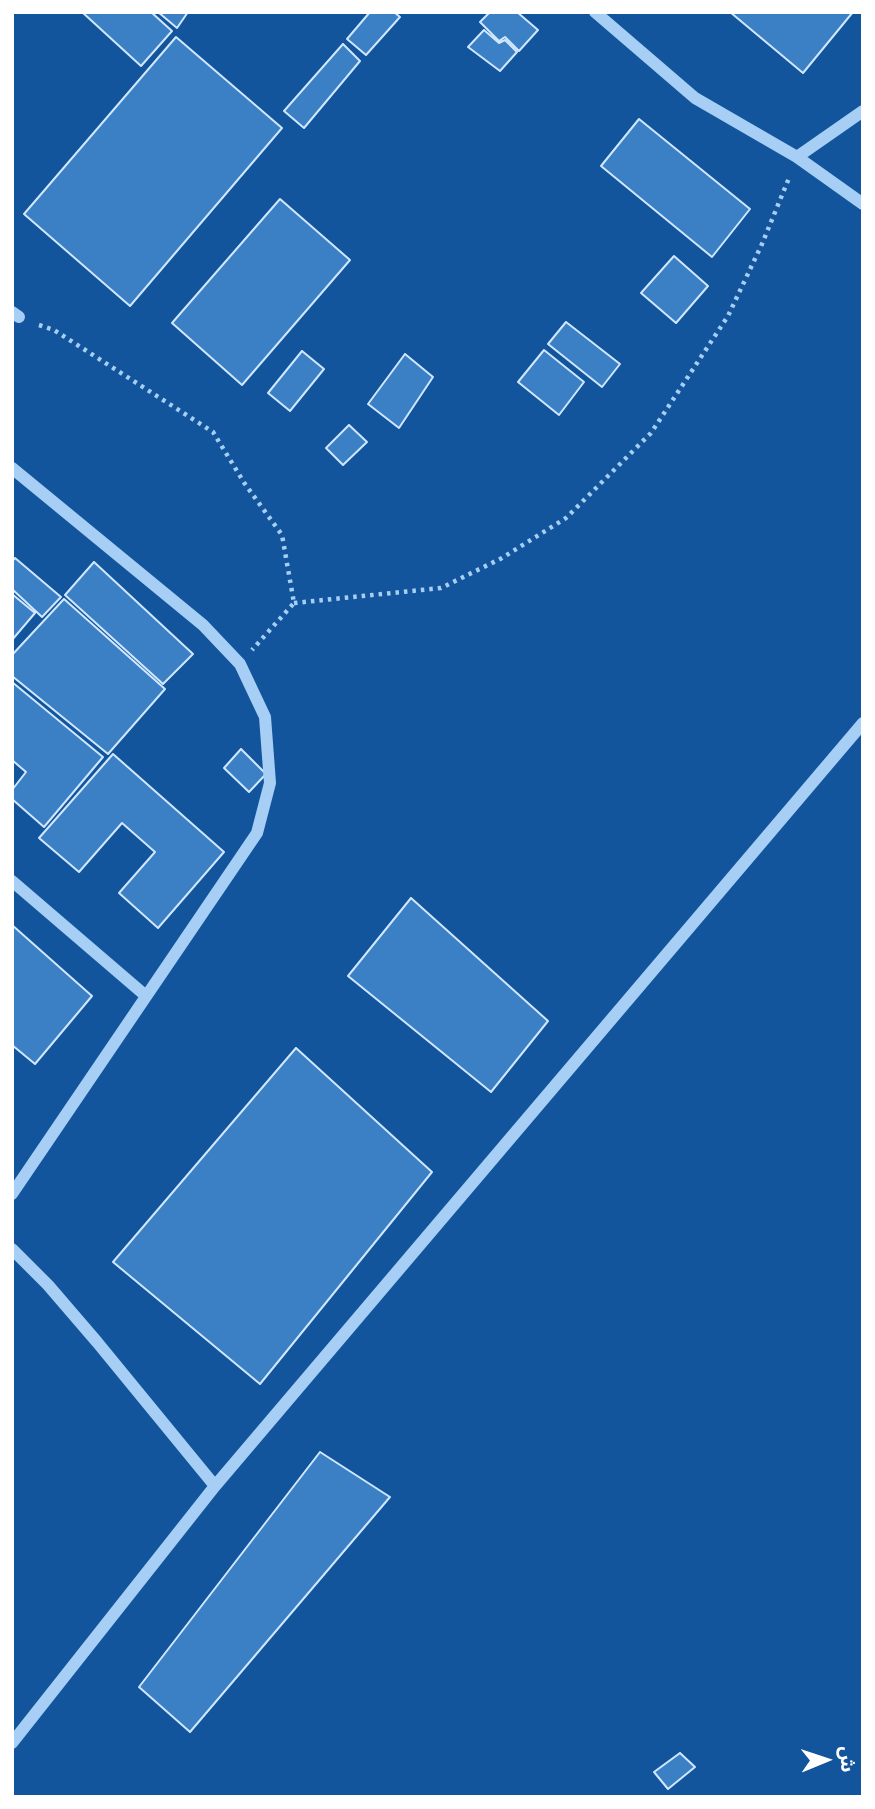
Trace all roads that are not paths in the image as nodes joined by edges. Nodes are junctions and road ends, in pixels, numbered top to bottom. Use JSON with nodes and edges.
{"nodes":[{"id":1,"x":595,"y":12,"type":"edge"},
{"id":2,"x":863,"y":111,"type":"edge"},
{"id":3,"x":797,"y":157,"type":"junction"},
{"id":4,"x":863,"y":204,"type":"edge"},
{"id":5,"x":12,"y":468,"type":"edge"},
{"id":6,"x":863,"y":723,"type":"edge"},
{"id":7,"x":12,"y":881,"type":"edge"},
{"id":8,"x":146,"y":996,"type":"junction"},
{"id":9,"x":12,"y":1194,"type":"edge"},
{"id":10,"x":12,"y":1249,"type":"edge"},
{"id":11,"x":215,"y":1486,"type":"junction"},
{"id":12,"x":12,"y":1743,"type":"edge"}],
"edges":[{"from":1,"to":3,"type":"lane"},
{"from":2,"to":3,"type":"lane"},
{"from":3,"to":4,"type":"lane"},
{"from":5,"to":8,"type":"lane"},
{"from":6,"to":11,"type":"lane"},
{"from":7,"to":8,"type":"lane"},
{"from":8,"to":9,"type":"lane"},
{"from":10,"to":11,"type":"lane"},
{"from":11,"to":12,"type":"lane"}]}
